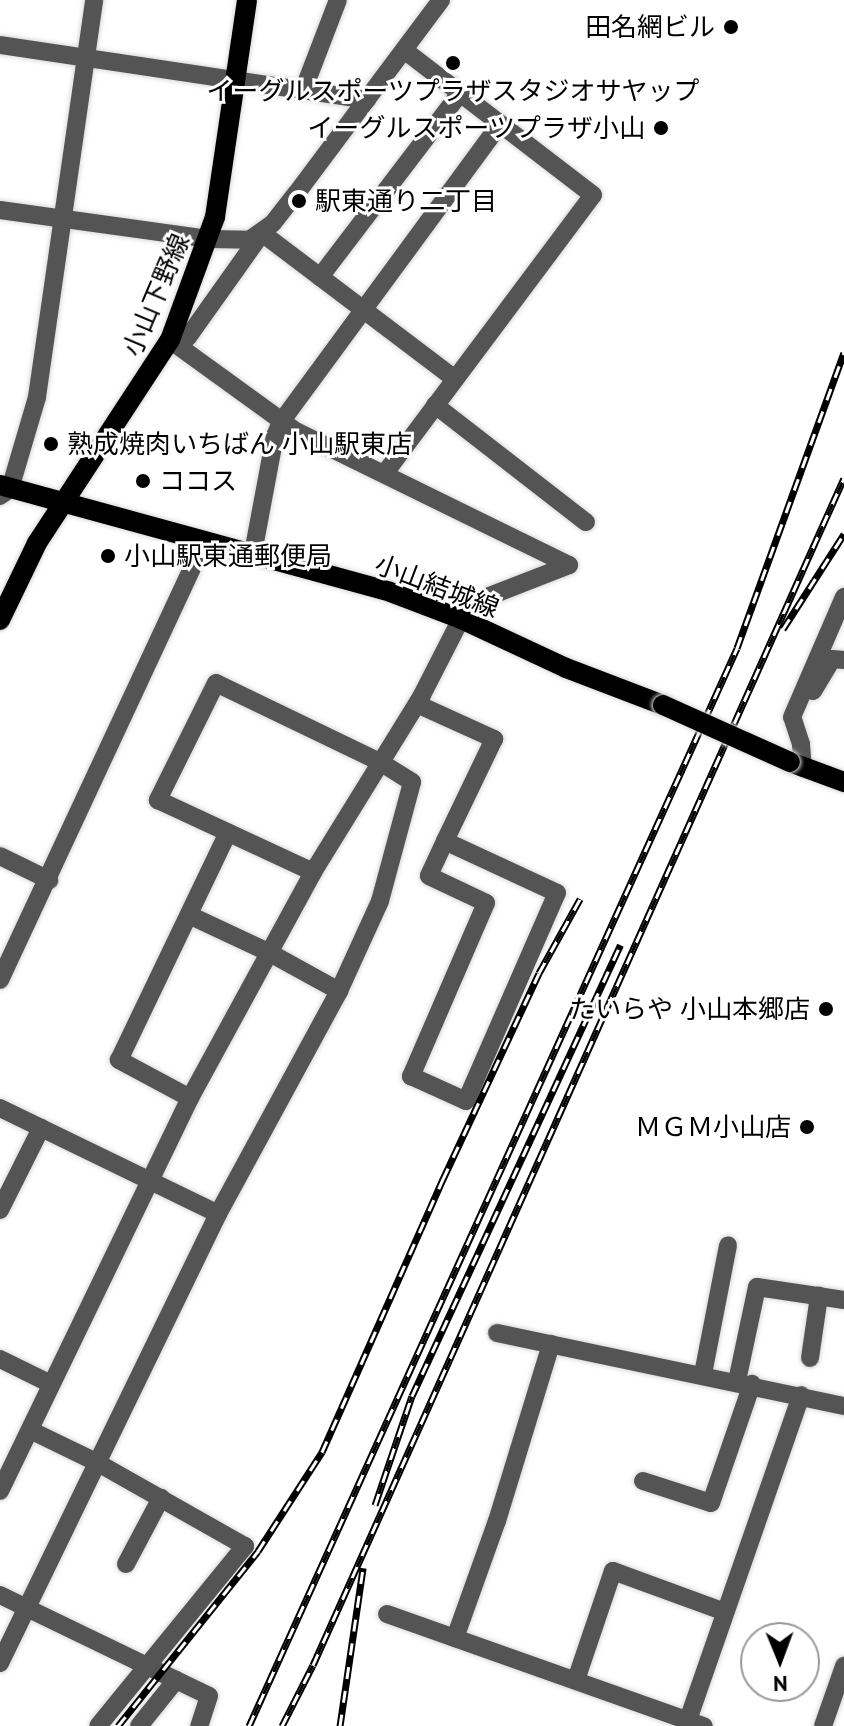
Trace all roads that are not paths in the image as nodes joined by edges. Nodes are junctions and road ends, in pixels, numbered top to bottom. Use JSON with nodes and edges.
{"nodes":[{"id":1,"x":94,"y":0,"type":"edge"},
{"id":2,"x":247,"y":0,"type":"edge"},
{"id":3,"x":338,"y":0,"type":"edge"},
{"id":4,"x":441,"y":0,"type":"edge"},
{"id":5,"x":0,"y":45,"type":"edge"},
{"id":6,"x":404,"y":50,"type":"junction"},
{"id":7,"x":85,"y":60,"type":"junction"},
{"id":8,"x":235,"y":82,"type":"junction"},
{"id":9,"x":303,"y":91,"type":"junction"},
{"id":10,"x":460,"y":93,"type":"junction"},
{"id":11,"x":367,"y":100,"type":"junction"},
{"id":12,"x":500,"y":124,"type":"junction"},
{"id":13,"x":0,"y":210,"type":"edge"},
{"id":14,"x":62,"y":220,"type":"junction"},
{"id":15,"x":262,"y":233,"type":"junction"},
{"id":16,"x":210,"y":239,"type":"junction"},
{"id":17,"x":320,"y":277,"type":"junction"},
{"id":18,"x":362,"y":308,"type":"junction"},
{"id":19,"x":170,"y":340,"type":"junction"},
{"id":20,"x":455,"y":379,"type":"junction"},
{"id":21,"x":435,"y":405,"type":"junction"},
{"id":22,"x":281,"y":422,"type":"junction"},
{"id":23,"x":385,"y":473,"type":"junction"},
{"id":24,"x":3,"y":490,"type":"edge"},
{"id":25,"x":62,"y":503,"type":"junction"},
{"id":26,"x":586,"y":522,"type":"dead end"},
{"id":27,"x":205,"y":540,"type":"junction"},
{"id":28,"x":253,"y":553,"type":"junction"},
{"id":29,"x":844,"y":597,"type":"edge"},
{"id":30,"x":461,"y":619,"type":"junction"},
{"id":31,"x":0,"y":620,"type":"edge"},
{"id":32,"x":844,"y":660,"type":"edge"},
{"id":33,"x":417,"y":704,"type":"junction"},
{"id":34,"x":792,"y":717,"type":"junction"},
{"id":35,"x":382,"y":763,"type":"junction"},
{"id":36,"x":797,"y":765,"type":"junction"},
{"id":37,"x":844,"y":782,"type":"edge"},
{"id":38,"x":228,"y":833,"type":"junction"},
{"id":39,"x":445,"y":841,"type":"junction"},
{"id":40,"x":0,"y":856,"type":"edge"},
{"id":41,"x":313,"y":872,"type":"junction"},
{"id":42,"x":49,"y":880,"type":"junction"},
{"id":43,"x":189,"y":915,"type":"junction"},
{"id":44,"x":270,"y":953,"type":"junction"},
{"id":45,"x":0,"y":980,"type":"edge"},
{"id":46,"x":339,"y":991,"type":"junction"},
{"id":47,"x":190,"y":1098,"type":"junction"},
{"id":48,"x":0,"y":1108,"type":"edge"},
{"id":49,"x":41,"y":1128,"type":"junction"},
{"id":50,"x":151,"y":1182,"type":"junction"},
{"id":51,"x":0,"y":1210,"type":"edge"},
{"id":52,"x":218,"y":1214,"type":"junction"},
{"id":53,"x":728,"y":1245,"type":"dead end"},
{"id":54,"x":819,"y":1296,"type":"junction"},
{"id":55,"x":844,"y":1300,"type":"edge"},
{"id":56,"x":497,"y":1333,"type":"dead end"},
{"id":57,"x":551,"y":1344,"type":"junction"},
{"id":58,"x":810,"y":1358,"type":"dead end"},
{"id":59,"x":0,"y":1359,"type":"edge"},
{"id":60,"x":703,"y":1374,"type":"junction"},
{"id":61,"x":744,"y":1383,"type":"junction"},
{"id":62,"x":51,"y":1384,"type":"junction"},
{"id":63,"x":801,"y":1395,"type":"junction"},
{"id":64,"x":844,"y":1406,"type":"edge"},
{"id":65,"x":30,"y":1430,"type":"junction"},
{"id":66,"x":98,"y":1463,"type":"junction"},
{"id":67,"x":643,"y":1481,"type":"dead end"},
{"id":68,"x":2,"y":1483,"type":"edge"},
{"id":69,"x":161,"y":1498,"type":"junction"},
{"id":70,"x":126,"y":1564,"type":"dead end"},
{"id":71,"x":0,"y":1595,"type":"edge"},
{"id":72,"x":27,"y":1608,"type":"junction"},
{"id":73,"x":725,"y":1612,"type":"junction"},
{"id":74,"x":387,"y":1614,"type":"dead end"},
{"id":75,"x":455,"y":1638,"type":"junction"},
{"id":76,"x":0,"y":1663,"type":"edge"},
{"id":77,"x":145,"y":1664,"type":"junction"},
{"id":78,"x":844,"y":1666,"type":"edge"},
{"id":79,"x":176,"y":1680,"type":"junction"},
{"id":80,"x":576,"y":1680,"type":"junction"},
{"id":81,"x":696,"y":1723,"type":"edge"},
{"id":82,"x":98,"y":1726,"type":"edge"},
{"id":83,"x":139,"y":1726,"type":"edge"},
{"id":84,"x":199,"y":1726,"type":"edge"},
{"id":85,"x":823,"y":1726,"type":"edge"}],
"edges":[{"from":1,"to":7,"type":"street"},
{"from":2,"to":8,"type":"main road","name":"小山下野線"},
{"from":3,"to":9,"type":"street"},
{"from":4,"to":6,"type":"street"},
{"from":5,"to":7,"type":"street"},
{"from":6,"to":10,"type":"street"},
{"from":6,"to":11,"type":"street"},
{"from":7,"to":8,"type":"street"},
{"from":7,"to":14,"type":"street"},
{"from":8,"to":9,"type":"street"},
{"from":8,"to":16,"type":"main road","name":"小山下野線"},
{"from":9,"to":11,"type":"street"},
{"from":10,"to":12,"type":"street"},
{"from":10,"to":17,"type":"street"},
{"from":11,"to":15,"type":"street"},
{"from":12,"to":18,"type":"street"},
{"from":12,"to":20,"type":"street"},
{"from":13,"to":14,"type":"street"},
{"from":14,"to":16,"type":"street"},
{"from":14,"to":24,"type":"street"},
{"from":15,"to":16,"type":"street"},
{"from":15,"to":17,"type":"street"},
{"from":15,"to":19,"type":"street"},
{"from":16,"to":19,"type":"main road","name":"小山下野線"},
{"from":17,"to":18,"type":"street"},
{"from":18,"to":20,"type":"street"},
{"from":18,"to":22,"type":"street"},
{"from":19,"to":22,"type":"street"},
{"from":19,"to":25,"type":"main road","name":"小山下野線"},
{"from":20,"to":21,"type":"street"},
{"from":21,"to":23,"type":"street"},
{"from":21,"to":26,"type":"street"},
{"from":22,"to":23,"type":"street"},
{"from":22,"to":28,"type":"street"},
{"from":23,"to":30,"type":"street"},
{"from":24,"to":25,"type":"main road","name":"小山結城線"},
{"from":25,"to":27,"type":"main road","name":"小山結城線"},
{"from":25,"to":31,"type":"main road","name":"小山下野線"},
{"from":27,"to":28,"type":"main road","name":"小山結城線"},
{"from":27,"to":42,"type":"street"},
{"from":28,"to":30,"type":"main road","name":"小山結城線"},
{"from":29,"to":34,"type":"street"},
{"from":30,"to":33,"type":"street"},
{"from":30,"to":36,"type":"main road","name":"小山結城線","bridge":true},
{"from":32,"to":34,"type":"street"},
{"from":33,"to":35,"type":"street"},
{"from":33,"to":39,"type":"street"},
{"from":34,"to":36,"type":"street"},
{"from":35,"to":38,"type":"street"},
{"from":35,"to":41,"type":"street"},
{"from":35,"to":46,"type":"street"},
{"from":36,"to":37,"type":"main road"},
{"from":38,"to":41,"type":"street"},
{"from":38,"to":43,"type":"street"},
{"from":39,"to":39,"type":"street"},
{"from":40,"to":42,"type":"street"},
{"from":41,"to":44,"type":"street"},
{"from":42,"to":45,"type":"street"},
{"from":43,"to":44,"type":"street"},
{"from":43,"to":47,"type":"street"},
{"from":44,"to":46,"type":"street"},
{"from":44,"to":47,"type":"street"},
{"from":46,"to":52,"type":"street"},
{"from":47,"to":50,"type":"street"},
{"from":48,"to":49,"type":"street"},
{"from":49,"to":50,"type":"street"},
{"from":49,"to":51,"type":"street"},
{"from":50,"to":52,"type":"street"},
{"from":50,"to":62,"type":"street"},
{"from":52,"to":66,"type":"street"},
{"from":53,"to":60,"type":"street"},
{"from":54,"to":55,"type":"street"},
{"from":54,"to":58,"type":"street"},
{"from":54,"to":61,"type":"street"},
{"from":56,"to":57,"type":"street"},
{"from":57,"to":60,"type":"street"},
{"from":57,"to":75,"type":"street"},
{"from":59,"to":62,"type":"street"},
{"from":60,"to":61,"type":"street"},
{"from":61,"to":63,"type":"street"},
{"from":61,"to":67,"type":"street"},
{"from":62,"to":65,"type":"street"},
{"from":63,"to":64,"type":"street"},
{"from":63,"to":73,"type":"street"},
{"from":65,"to":66,"type":"street"},
{"from":65,"to":68,"type":"street"},
{"from":66,"to":69,"type":"street"},
{"from":66,"to":72,"type":"street"},
{"from":69,"to":70,"type":"street"},
{"from":69,"to":77,"type":"street"},
{"from":71,"to":72,"type":"street"},
{"from":72,"to":76,"type":"street"},
{"from":72,"to":77,"type":"street"},
{"from":73,"to":80,"type":"street"},
{"from":73,"to":81,"type":"street"},
{"from":74,"to":75,"type":"street"},
{"from":75,"to":80,"type":"street"},
{"from":77,"to":79,"type":"street"},
{"from":77,"to":82,"type":"street"},
{"from":78,"to":85,"type":"street"},
{"from":79,"to":83,"type":"street"},
{"from":79,"to":84,"type":"street"},
{"from":80,"to":81,"type":"street"}]}
